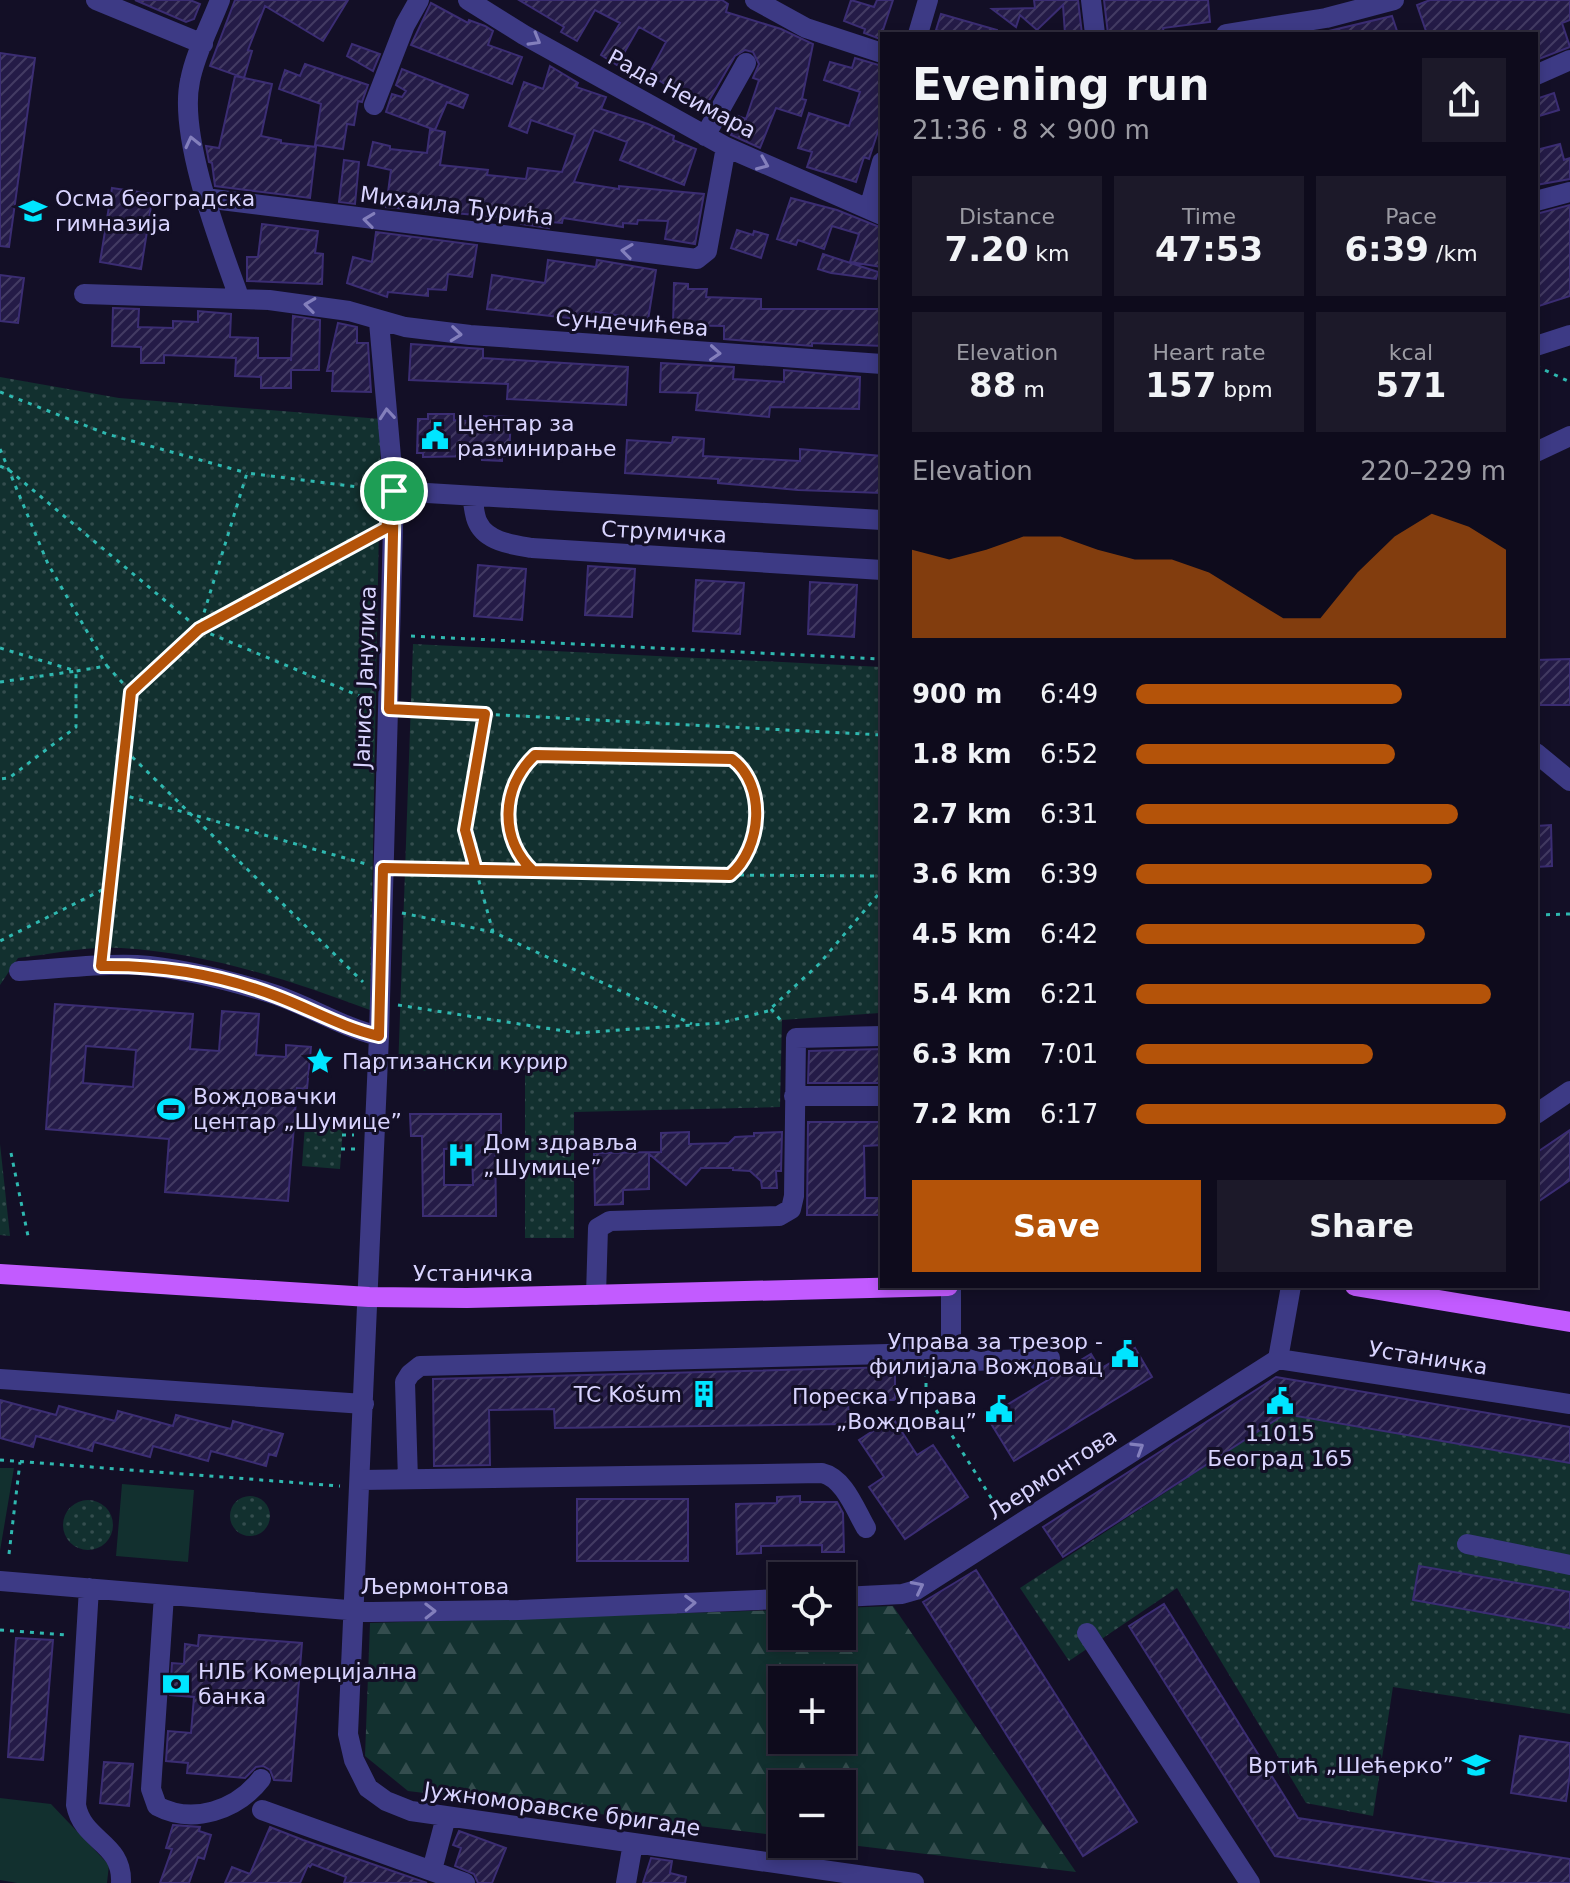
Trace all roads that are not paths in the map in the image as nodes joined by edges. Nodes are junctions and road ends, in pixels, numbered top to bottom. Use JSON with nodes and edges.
{"nodes":[{"id":1,"x":96,"y":0,"type":"edge"},
{"id":2,"x":220,"y":0,"type":"edge"},
{"id":3,"x":419,"y":0,"type":"edge"},
{"id":4,"x":468,"y":0,"type":"edge"},
{"id":5,"x":755,"y":0,"type":"edge"},
{"id":6,"x":928,"y":0,"type":"edge"},
{"id":7,"x":1091,"y":0,"type":"edge"},
{"id":8,"x":1394,"y":0,"type":"edge"},
{"id":9,"x":919,"y":32,"type":"edge"},
{"id":10,"x":1095,"y":32,"type":"edge"},
{"id":11,"x":1238,"y":32,"type":"edge"},
{"id":12,"x":203,"y":44,"type":"junction"},
{"id":13,"x":880,"y":52,"type":"edge"},
{"id":14,"x":1570,"y":60,"type":"edge"},
{"id":15,"x":746,"y":63,"type":"dead end"},
{"id":16,"x":1538,"y":74,"type":"edge"},
{"id":17,"x":374,"y":105,"type":"dead end"},
{"id":18,"x":705,"y":136,"type":"junction"},
{"id":19,"x":726,"y":147,"type":"junction"},
{"id":20,"x":880,"y":179,"type":"edge"},
{"id":21,"x":1570,"y":192,"type":"edge"},
{"id":22,"x":205,"y":198,"type":"junction"},
{"id":23,"x":1538,"y":200,"type":"edge"},
{"id":24,"x":876,"y":212,"type":"edge"},
{"id":25,"x":84,"y":294,"type":"dead end"},
{"id":26,"x":239,"y":297,"type":"junction"},
{"id":27,"x":379,"y":322,"type":"junction"},
{"id":28,"x":1570,"y":335,"type":"edge"},
{"id":29,"x":1538,"y":345,"type":"edge"},
{"id":30,"x":880,"y":364,"type":"edge"},
{"id":31,"x":1570,"y":436,"type":"edge"},
{"id":32,"x":1538,"y":451,"type":"edge"},
{"id":33,"x":394,"y":491,"type":"junction"},
{"id":34,"x":472,"y":496,"type":"junction"},
{"id":35,"x":880,"y":520,"type":"edge"},
{"id":36,"x":880,"y":570,"type":"edge"},
{"id":37,"x":1538,"y":755,"type":"edge"},
{"id":38,"x":1570,"y":781,"type":"edge"},
{"id":39,"x":19,"y":971,"type":"dead end"},
{"id":40,"x":379,"y":1036,"type":"junction"},
{"id":41,"x":880,"y":1036,"type":"edge"},
{"id":42,"x":1570,"y":1091,"type":"edge"},
{"id":43,"x":794,"y":1096,"type":"junction"},
{"id":44,"x":880,"y":1096,"type":"edge"},
{"id":45,"x":1538,"y":1113,"type":"edge"},
{"id":46,"x":0,"y":1274,"type":"edge"},
{"id":47,"x":880,"y":1288,"type":"edge"},
{"id":48,"x":949,"y":1288,"type":"edge"},
{"id":49,"x":1291,"y":1288,"type":"edge"},
{"id":50,"x":1380,"y":1288,"type":"edge"},
{"id":51,"x":1404,"y":1290,"type":"edge"},
{"id":52,"x":596,"y":1295,"type":"junction"},
{"id":53,"x":369,"y":1297,"type":"junction"},
{"id":54,"x":1570,"y":1322,"type":"edge"},
{"id":55,"x":945,"y":1351,"type":"junction"},
{"id":56,"x":1050,"y":1358,"type":"dead end"},
{"id":57,"x":1278,"y":1359,"type":"junction"},
{"id":58,"x":0,"y":1379,"type":"edge"},
{"id":59,"x":364,"y":1404,"type":"junction"},
{"id":60,"x":1570,"y":1404,"type":"edge"},
{"id":61,"x":408,"y":1480,"type":"junction"},
{"id":62,"x":360,"y":1484,"type":"junction"},
{"id":63,"x":866,"y":1528,"type":"dead end"},
{"id":64,"x":1467,"y":1544,"type":"dead end"},
{"id":65,"x":1570,"y":1565,"type":"edge"},
{"id":66,"x":0,"y":1581,"type":"edge"},
{"id":67,"x":89,"y":1588,"type":"junction"},
{"id":68,"x":164,"y":1595,"type":"junction"},
{"id":69,"x":856,"y":1596,"type":"edge"},
{"id":70,"x":768,"y":1600,"type":"edge"},
{"id":71,"x":352,"y":1611,"type":"junction"},
{"id":72,"x":1087,"y":1633,"type":"dead end"},
{"id":73,"x":261,"y":1779,"type":"dead end"},
{"id":74,"x":262,"y":1810,"type":"dead end"},
{"id":75,"x":446,"y":1817,"type":"junction"},
{"id":76,"x":633,"y":1843,"type":"junction"},
{"id":77,"x":432,"y":1870,"type":"junction"},
{"id":78,"x":121,"y":1883,"type":"edge"},
{"id":79,"x":465,"y":1883,"type":"edge"},
{"id":80,"x":626,"y":1883,"type":"edge"},
{"id":81,"x":914,"y":1883,"type":"edge"},
{"id":82,"x":1250,"y":1883,"type":"edge"}],
"edges":[{"from":1,"to":12,"type":"street"},
{"from":2,"to":12,"type":"street"},
{"from":3,"to":17,"type":"street"},
{"from":4,"to":18,"type":"street","name":"Рада Неимара","one_way":true},
{"from":5,"to":13,"type":"street"},
{"from":6,"to":9,"type":"street"},
{"from":7,"to":10,"type":"street"},
{"from":8,"to":11,"type":"street"},
{"from":22,"to":12,"type":"street","one_way":true},
{"from":14,"to":16,"type":"street"},
{"from":15,"to":18,"type":"street"},
{"from":18,"to":19,"type":"street","name":"Рада Неимара"},
{"from":19,"to":22,"type":"street","name":"Михаила Ђурића","one_way":true},
{"from":19,"to":24,"type":"street","name":"Рада Неимара","one_way":true},
{"from":20,"to":24,"type":"street"},
{"from":21,"to":23,"type":"street"},
{"from":22,"to":26,"type":"street"},
{"from":25,"to":26,"type":"street"},
{"from":27,"to":26,"type":"street","one_way":true},
{"from":27,"to":30,"type":"street","name":"Сундечићева","one_way":true},
{"from":33,"to":27,"type":"street","name":"Јаниса Јанулиса","one_way":true},
{"from":28,"to":29,"type":"street"},
{"from":31,"to":32,"type":"street"},
{"from":33,"to":34,"type":"street","name":"Струмичка"},
{"from":33,"to":40,"type":"street","name":"Јаниса Јанулиса"},
{"from":34,"to":35,"type":"street","name":"Струмичка"},
{"from":34,"to":36,"type":"street","name":"Струмичка"},
{"from":37,"to":38,"type":"street"},
{"from":39,"to":40,"type":"street"},
{"from":40,"to":53,"type":"street","name":"Јаниса Јанулиса"},
{"from":41,"to":43,"type":"street"},
{"from":42,"to":45,"type":"street"},
{"from":43,"to":44,"type":"street"},
{"from":43,"to":52,"type":"street"},
{"from":46,"to":53,"type":"main road","name":"Устаничка"},
{"from":47,"to":52,"type":"main road","name":"Устаничка"},
{"from":48,"to":55,"type":"street","name":"Устаничка"},
{"from":49,"to":57,"type":"street"},
{"from":50,"to":51,"type":"main road"},
{"from":51,"to":54,"type":"main road"},
{"from":52,"to":53,"type":"main road","name":"Устаничка"},
{"from":53,"to":59,"type":"street","name":"Јужноморавске бригаде"},
{"from":55,"to":56,"type":"street"},
{"from":55,"to":61,"type":"street"},
{"from":57,"to":60,"type":"street","name":"Устаничка"},
{"from":69,"to":57,"type":"street","name":"Љермонтова","one_way":true},
{"from":58,"to":59,"type":"street"},
{"from":59,"to":62,"type":"street","name":"Јужноморавске бригаде"},
{"from":61,"to":62,"type":"street"},
{"from":61,"to":63,"type":"street"},
{"from":62,"to":71,"type":"street","name":"Јужноморавске бригаде"},
{"from":64,"to":65,"type":"street"},
{"from":66,"to":67,"type":"street","name":"Љермонтова"},
{"from":67,"to":68,"type":"street","name":"Љермонтова"},
{"from":67,"to":78,"type":"street"},
{"from":68,"to":71,"type":"street","name":"Љермонтова"},
{"from":68,"to":73,"type":"street"},
{"from":71,"to":70,"type":"street","name":"Љермонтова","one_way":true},
{"from":71,"to":75,"type":"street","name":"Јужноморавске бригаде"},
{"from":72,"to":82,"type":"street"},
{"from":74,"to":77,"type":"street"},
{"from":75,"to":76,"type":"street","name":"Јужноморавске бригаде"},
{"from":75,"to":77,"type":"street"},
{"from":76,"to":80,"type":"street"},
{"from":76,"to":81,"type":"street","name":"Јужноморавске бригаде"},
{"from":77,"to":79,"type":"street"}]}
